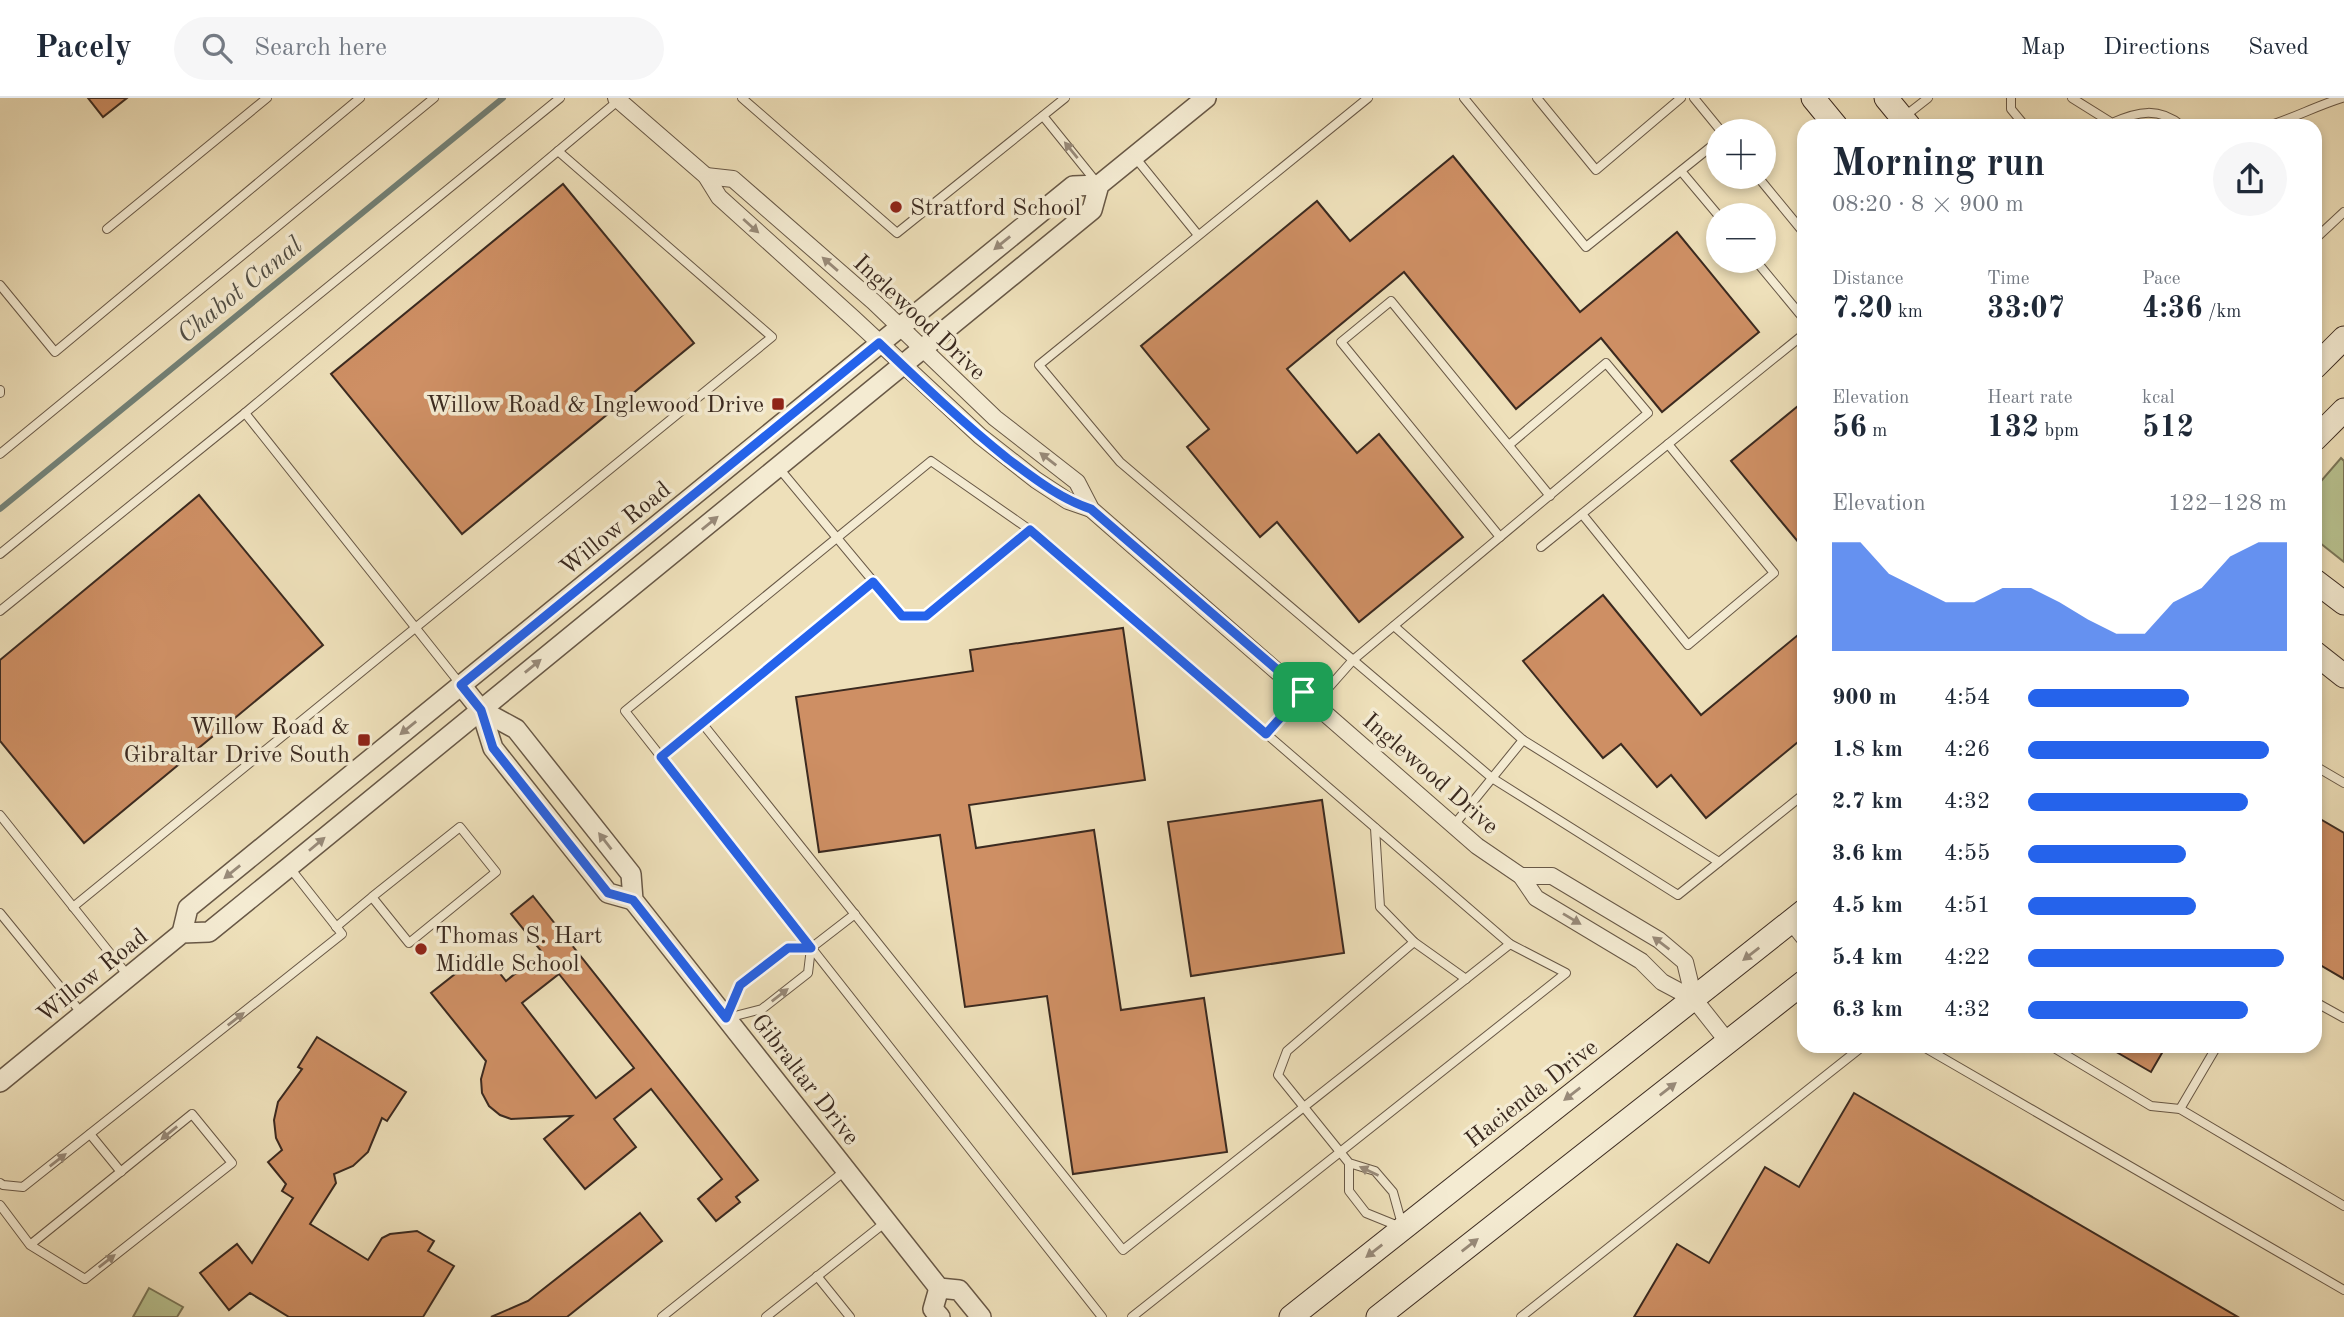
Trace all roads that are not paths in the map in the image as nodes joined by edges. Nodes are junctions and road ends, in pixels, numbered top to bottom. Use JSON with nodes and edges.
{"nodes":[{"id":1,"x":267,"y":98,"type":"edge"},
{"id":2,"x":360,"y":98,"type":"edge"},
{"id":3,"x":434,"y":98,"type":"edge"},
{"id":4,"x":560,"y":98,"type":"edge"},
{"id":5,"x":742,"y":98,"type":"edge"},
{"id":6,"x":1065,"y":98,"type":"edge"},
{"id":7,"x":1206,"y":98,"type":"edge"},
{"id":8,"x":1368,"y":98,"type":"edge"},
{"id":9,"x":1464,"y":98,"type":"edge"},
{"id":10,"x":1537,"y":98,"type":"edge"},
{"id":11,"x":1681,"y":98,"type":"edge"},
{"id":12,"x":1693,"y":98,"type":"edge"},
{"id":13,"x":1813,"y":98,"type":"edge"},
{"id":14,"x":1886,"y":98,"type":"edge"},
{"id":15,"x":1928,"y":98,"type":"edge"},
{"id":16,"x":2011,"y":98,"type":"edge"},
{"id":17,"x":2071,"y":98,"type":"edge"},
{"id":18,"x":2342,"y":98,"type":"edge"},
{"id":19,"x":619,"y":99,"type":"edge"},
{"id":20,"x":1043,"y":116,"type":"junction"},
{"id":21,"x":1711,"y":119,"type":"edge"},
{"id":22,"x":1830,"y":119,"type":"edge"},
{"id":23,"x":1904,"y":119,"type":"edge"},
{"id":24,"x":1909,"y":119,"type":"edge"},
{"id":25,"x":2020,"y":119,"type":"edge"},
{"id":26,"x":2105,"y":119,"type":"edge"},
{"id":27,"x":2120,"y":119,"type":"edge"},
{"id":28,"x":2170,"y":119,"type":"edge"},
{"id":29,"x":2291,"y":119,"type":"edge"},
{"id":30,"x":558,"y":151,"type":"junction"},
{"id":31,"x":1706,"y":151,"type":"edge"},
{"id":32,"x":1134,"y":156,"type":"junction"},
{"id":33,"x":1681,"y":171,"type":"junction"},
{"id":34,"x":706,"y":176,"type":"junction"},
{"id":35,"x":1099,"y":185,"type":"junction"},
{"id":36,"x":1768,"y":189,"type":"edge"},
{"id":37,"x":1708,"y":203,"type":"edge"},
{"id":38,"x":2344,"y":212,"type":"edge"},
{"id":39,"x":1797,"y":223,"type":"edge"},
{"id":40,"x":107,"y":229,"type":"dead end"},
{"id":41,"x":2322,"y":232,"type":"edge"},
{"id":42,"x":1198,"y":235,"type":"junction"},
{"id":43,"x":1766,"y":273,"type":"edge"},
{"id":44,"x":0,"y":285,"type":"edge"},
{"id":45,"x":1797,"y":311,"type":"edge"},
{"id":46,"x":899,"y":326,"type":"junction"},
{"id":47,"x":2344,"y":338,"type":"edge"},
{"id":48,"x":1797,"y":340,"type":"edge"},
{"id":49,"x":879,"y":343,"type":"junction"},
{"id":50,"x":922,"y":349,"type":"junction"},
{"id":51,"x":2322,"y":360,"type":"edge"},
{"id":52,"x":902,"y":365,"type":"junction"},
{"id":53,"x":2344,"y":410,"type":"edge"},
{"id":54,"x":245,"y":413,"type":"junction"},
{"id":55,"x":2322,"y":432,"type":"edge"},
{"id":56,"x":1668,"y":444,"type":"junction"},
{"id":57,"x":1509,"y":445,"type":"junction"},
{"id":58,"x":0,"y":454,"type":"edge"},
{"id":59,"x":778,"y":467,"type":"junction"},
{"id":60,"x":1550,"y":496,"type":"junction"},
{"id":61,"x":1091,"y":509,"type":"junction"},
{"id":62,"x":1582,"y":514,"type":"junction"},
{"id":63,"x":1030,"y":530,"type":"junction"},
{"id":64,"x":1500,"y":537,"type":"junction"},
{"id":65,"x":836,"y":538,"type":"junction"},
{"id":66,"x":1542,"y":547,"type":"dead end"},
{"id":67,"x":0,"y":554,"type":"edge"},
{"id":68,"x":873,"y":582,"type":"junction"},
{"id":69,"x":2322,"y":586,"type":"edge"},
{"id":70,"x":2344,"y":603,"type":"edge"},
{"id":71,"x":0,"y":611,"type":"edge"},
{"id":72,"x":1394,"y":626,"type":"junction"},
{"id":73,"x":415,"y":628,"type":"junction"},
{"id":74,"x":2322,"y":659,"type":"edge"},
{"id":75,"x":1353,"y":660,"type":"junction"},
{"id":76,"x":2344,"y":676,"type":"edge"},
{"id":77,"x":461,"y":685,"type":"junction"},
{"id":78,"x":1303,"y":692,"type":"junction"},
{"id":79,"x":1315,"y":703,"type":"junction"},
{"id":80,"x":481,"y":710,"type":"junction"},
{"id":81,"x":702,"y":723,"type":"junction"},
{"id":82,"x":1266,"y":734,"type":"junction"},
{"id":83,"x":1523,"y":740,"type":"junction"},
{"id":84,"x":661,"y":757,"type":"junction"},
{"id":85,"x":2322,"y":770,"type":"edge"},
{"id":86,"x":1492,"y":778,"type":"junction"},
{"id":87,"x":2344,"y":783,"type":"edge"},
{"id":88,"x":1797,"y":800,"type":"edge"},
{"id":89,"x":0,"y":815,"type":"edge"},
{"id":90,"x":1454,"y":825,"type":"junction"},
{"id":91,"x":1375,"y":828,"type":"junction"},
{"id":92,"x":1719,"y":862,"type":"junction"},
{"id":93,"x":289,"y":867,"type":"junction"},
{"id":94,"x":1521,"y":876,"type":"junction"},
{"id":95,"x":373,"y":897,"type":"junction"},
{"id":96,"x":633,"y":900,"type":"junction"},
{"id":97,"x":73,"y":907,"type":"junction"},
{"id":98,"x":0,"y":914,"type":"edge"},
{"id":99,"x":855,"y":914,"type":"junction"},
{"id":100,"x":1796,"y":918,"type":"edge"},
{"id":101,"x":335,"y":927,"type":"junction"},
{"id":102,"x":182,"y":933,"type":"junction"},
{"id":103,"x":1414,"y":942,"type":"junction"},
{"id":104,"x":1510,"y":944,"type":"junction"},
{"id":105,"x":811,"y":948,"type":"junction"},
{"id":106,"x":129,"y":976,"type":"junction"},
{"id":107,"x":1466,"y":979,"type":"junction"},
{"id":108,"x":1797,"y":988,"type":"edge"},
{"id":109,"x":1694,"y":999,"type":"junction"},
{"id":110,"x":2322,"y":1006,"type":"edge"},
{"id":111,"x":83,"y":1015,"type":"junction"},
{"id":112,"x":726,"y":1018,"type":"junction"},
{"id":113,"x":2344,"y":1018,"type":"edge"},
{"id":114,"x":1728,"y":1042,"type":"junction"},
{"id":115,"x":1854,"y":1053,"type":"edge"},
{"id":116,"x":1934,"y":1053,"type":"edge"},
{"id":117,"x":2063,"y":1053,"type":"edge"},
{"id":118,"x":2213,"y":1053,"type":"edge"},
{"id":119,"x":0,"y":1082,"type":"edge"},
{"id":120,"x":1303,"y":1107,"type":"junction"},
{"id":121,"x":2180,"y":1109,"type":"junction"},
{"id":122,"x":90,"y":1134,"type":"junction"},
{"id":123,"x":1339,"y":1152,"type":"junction"},
{"id":124,"x":1349,"y":1163,"type":"junction"},
{"id":125,"x":846,"y":1170,"type":"junction"},
{"id":126,"x":121,"y":1171,"type":"junction"},
{"id":127,"x":0,"y":1183,"type":"edge"},
{"id":128,"x":0,"y":1205,"type":"edge"},
{"id":129,"x":2344,"y":1206,"type":"edge"},
{"id":130,"x":887,"y":1221,"type":"junction"},
{"id":131,"x":1403,"y":1228,"type":"junction"},
{"id":132,"x":30,"y":1245,"type":"junction"},
{"id":133,"x":817,"y":1276,"type":"junction"},
{"id":134,"x":939,"y":1288,"type":"junction"},
{"id":135,"x":2344,"y":1290,"type":"edge"},
{"id":136,"x":662,"y":1317,"type":"edge"},
{"id":137,"x":766,"y":1317,"type":"edge"},
{"id":138,"x":850,"y":1317,"type":"edge"},
{"id":139,"x":940,"y":1317,"type":"edge"},
{"id":140,"x":981,"y":1317,"type":"edge"},
{"id":141,"x":1102,"y":1317,"type":"edge"},
{"id":142,"x":1132,"y":1317,"type":"edge"},
{"id":143,"x":1290,"y":1317,"type":"edge"},
{"id":144,"x":1378,"y":1317,"type":"edge"},
{"id":145,"x":1521,"y":1317,"type":"edge"}],
"edges":[{"from":1,"to":40,"type":"lane"},
{"from":2,"to":44,"type":"lane"},
{"from":3,"to":58,"type":"lane"},
{"from":4,"to":67,"type":"lane"},
{"from":5,"to":20,"type":"lane"},
{"from":6,"to":20,"type":"lane"},
{"from":7,"to":32,"type":"street","name":"Willow Road"},
{"from":8,"to":42,"type":"lane"},
{"from":9,"to":33,"type":"lane"},
{"from":10,"to":11,"type":"lane"},
{"from":12,"to":21,"type":"lane"},
{"from":13,"to":22,"type":"main road"},
{"from":14,"to":23,"type":"main road"},
{"from":15,"to":24,"type":"lane"},
{"from":16,"to":25,"type":"lane"},
{"from":17,"to":26,"type":"lane"},
{"from":18,"to":29,"type":"lane"},
{"from":19,"to":30,"type":"lane"},
{"from":19,"to":34,"type":"street","name":"Inglewood Drive"},
{"from":35,"to":20,"type":"lane","one_way":true},
{"from":27,"to":28,"type":"lane"},
{"from":30,"to":54,"type":"lane"},
{"from":30,"to":73,"type":"lane"},
{"from":31,"to":33,"type":"lane"},
{"from":32,"to":35,"type":"street","name":"Willow Road"},
{"from":32,"to":42,"type":"lane"},
{"from":33,"to":37,"type":"lane"},
{"from":46,"to":34,"type":"street","name":"Inglewood Drive","one_way":true},
{"from":34,"to":49,"type":"street","name":"Inglewood Drive","one_way":true},
{"from":35,"to":46,"type":"street","name":"Willow Road","one_way":true},
{"from":35,"to":50,"type":"street","name":"Willow Road"},
{"from":36,"to":39,"type":"lane"},
{"from":38,"to":41,"type":"lane"},
{"from":42,"to":75,"type":"lane"},
{"from":43,"to":45,"type":"lane"},
{"from":46,"to":49,"type":"street","name":"Willow Road"},
{"from":46,"to":50,"type":"street","name":"Inglewood Drive"},
{"from":47,"to":51,"type":"main road"},
{"from":48,"to":56,"type":"lane"},
{"from":49,"to":52,"type":"street","name":"Inglewood Drive"},
{"from":49,"to":77,"type":"street","name":"Willow Road"},
{"from":50,"to":52,"type":"street","name":"Willow Road"},
{"from":61,"to":50,"type":"street","name":"Inglewood Drive","one_way":true},
{"from":52,"to":59,"type":"street","name":"Willow Road"},
{"from":52,"to":61,"type":"street","name":"Inglewood Drive"},
{"from":53,"to":55,"type":"main road"},
{"from":54,"to":71,"type":"lane"},
{"from":54,"to":73,"type":"lane"},
{"from":56,"to":62,"type":"lane"},
{"from":56,"to":62,"type":"lane"},
{"from":57,"to":60,"type":"lane"},
{"from":57,"to":60,"type":"lane"},
{"from":57,"to":64,"type":"lane"},
{"from":59,"to":65,"type":"lane"},
{"from":80,"to":59,"type":"street","name":"Willow Road","one_way":true},
{"from":60,"to":64,"type":"lane"},
{"from":61,"to":78,"type":"street","name":"Inglewood Drive"},
{"from":62,"to":66,"type":"lane"},
{"from":63,"to":65,"type":"lane"},
{"from":63,"to":68,"type":"lane"},
{"from":63,"to":82,"type":"lane"},
{"from":64,"to":72,"type":"lane"},
{"from":65,"to":68,"type":"lane"},
{"from":65,"to":84,"type":"lane"},
{"from":68,"to":81,"type":"lane"},
{"from":69,"to":70,"type":"main road"},
{"from":72,"to":75,"type":"lane"},
{"from":72,"to":83,"type":"lane"},
{"from":73,"to":77,"type":"lane"},
{"from":73,"to":97,"type":"lane"},
{"from":74,"to":76,"type":"main road"},
{"from":75,"to":79,"type":"lane"},
{"from":75,"to":86,"type":"lane"},
{"from":77,"to":80,"type":"street","name":"Gibraltar Drive"},
{"from":77,"to":102,"type":"street","name":"Willow Road","one_way":true},
{"from":78,"to":79,"type":"street","name":"Inglewood Drive"},
{"from":78,"to":82,"type":"lane"},
{"from":79,"to":90,"type":"street","name":"Inglewood Drive"},
{"from":93,"to":80,"type":"street","name":"Willow Road","one_way":true},
{"from":80,"to":96,"type":"street","name":"Gibraltar Drive"},
{"from":96,"to":80,"type":"street","name":"Gibraltar Drive","one_way":true},
{"from":81,"to":84,"type":"lane"},
{"from":81,"to":99,"type":"lane"},
{"from":82,"to":91,"type":"lane"},
{"from":83,"to":86,"type":"lane"},
{"from":83,"to":92,"type":"lane"},
{"from":84,"to":105,"type":"lane"},
{"from":85,"to":87,"type":"lane"},
{"from":86,"to":90,"type":"lane"},
{"from":86,"to":92,"type":"lane"},
{"from":88,"to":92,"type":"lane"},
{"from":89,"to":97,"type":"lane"},
{"from":90,"to":94,"type":"street","name":"Inglewood Drive"},
{"from":91,"to":103,"type":"lane"},
{"from":91,"to":104,"type":"lane"},
{"from":93,"to":101,"type":"lane"},
{"from":93,"to":102,"type":"street","name":"Willow Road"},
{"from":94,"to":109,"type":"street","name":"Inglewood Drive","one_way":true},
{"from":109,"to":94,"type":"street","name":"Inglewood Drive","one_way":true},
{"from":95,"to":95,"type":"lane"},
{"from":95,"to":101,"type":"lane"},
{"from":96,"to":112,"type":"street","name":"Gibraltar Drive"},
{"from":97,"to":106,"type":"lane"},
{"from":98,"to":111,"type":"lane"},
{"from":99,"to":105,"type":"lane"},
{"from":99,"to":120,"type":"lane"},
{"from":100,"to":109,"type":"main road","name":"Hacienda Drive","one_way":true},
{"from":122,"to":101,"type":"lane","one_way":true},
{"from":102,"to":106,"type":"street","name":"Willow Road"},
{"from":103,"to":107,"type":"lane"},
{"from":103,"to":120,"type":"lane"},
{"from":104,"to":107,"type":"lane"},
{"from":104,"to":123,"type":"lane"},
{"from":105,"to":112,"type":"lane"},
{"from":112,"to":105,"type":"lane","one_way":true},
{"from":105,"to":141,"type":"lane"},
{"from":106,"to":111,"type":"street","name":"Willow Road"},
{"from":107,"to":120,"type":"lane"},
{"from":108,"to":114,"type":"main road"},
{"from":109,"to":114,"type":"street","name":"Inglewood Drive"},
{"from":109,"to":131,"type":"main road","name":"Hacienda Drive","one_way":true},
{"from":110,"to":113,"type":"lane"},
{"from":111,"to":119,"type":"street","name":"Willow Road"},
{"from":112,"to":125,"type":"street","name":"Gibraltar Drive"},
{"from":144,"to":114,"type":"main road","one_way":true},
{"from":115,"to":145,"type":"lane"},
{"from":116,"to":135,"type":"lane"},
{"from":117,"to":121,"type":"lane"},
{"from":118,"to":121,"type":"lane"},
{"from":120,"to":123,"type":"lane"},
{"from":121,"to":129,"type":"lane"},
{"from":122,"to":126,"type":"lane"},
{"from":127,"to":122,"type":"lane","one_way":true},
{"from":123,"to":124,"type":"lane"},
{"from":123,"to":142,"type":"lane"},
{"from":131,"to":124,"type":"lane","one_way":true},
{"from":124,"to":131,"type":"lane"},
{"from":125,"to":130,"type":"street","name":"Gibraltar Drive"},
{"from":125,"to":136,"type":"lane"},
{"from":126,"to":132,"type":"lane"},
{"from":132,"to":126,"type":"lane","one_way":true},
{"from":128,"to":132,"type":"lane"},
{"from":130,"to":133,"type":"lane"},
{"from":130,"to":134,"type":"street","name":"Gibraltar Drive"},
{"from":131,"to":143,"type":"main road","name":"Hacienda Drive","one_way":true},
{"from":133,"to":137,"type":"lane"},
{"from":133,"to":138,"type":"lane"},
{"from":134,"to":139,"type":"street"},
{"from":134,"to":140,"type":"street","name":"Gibraltar Drive"}]}
